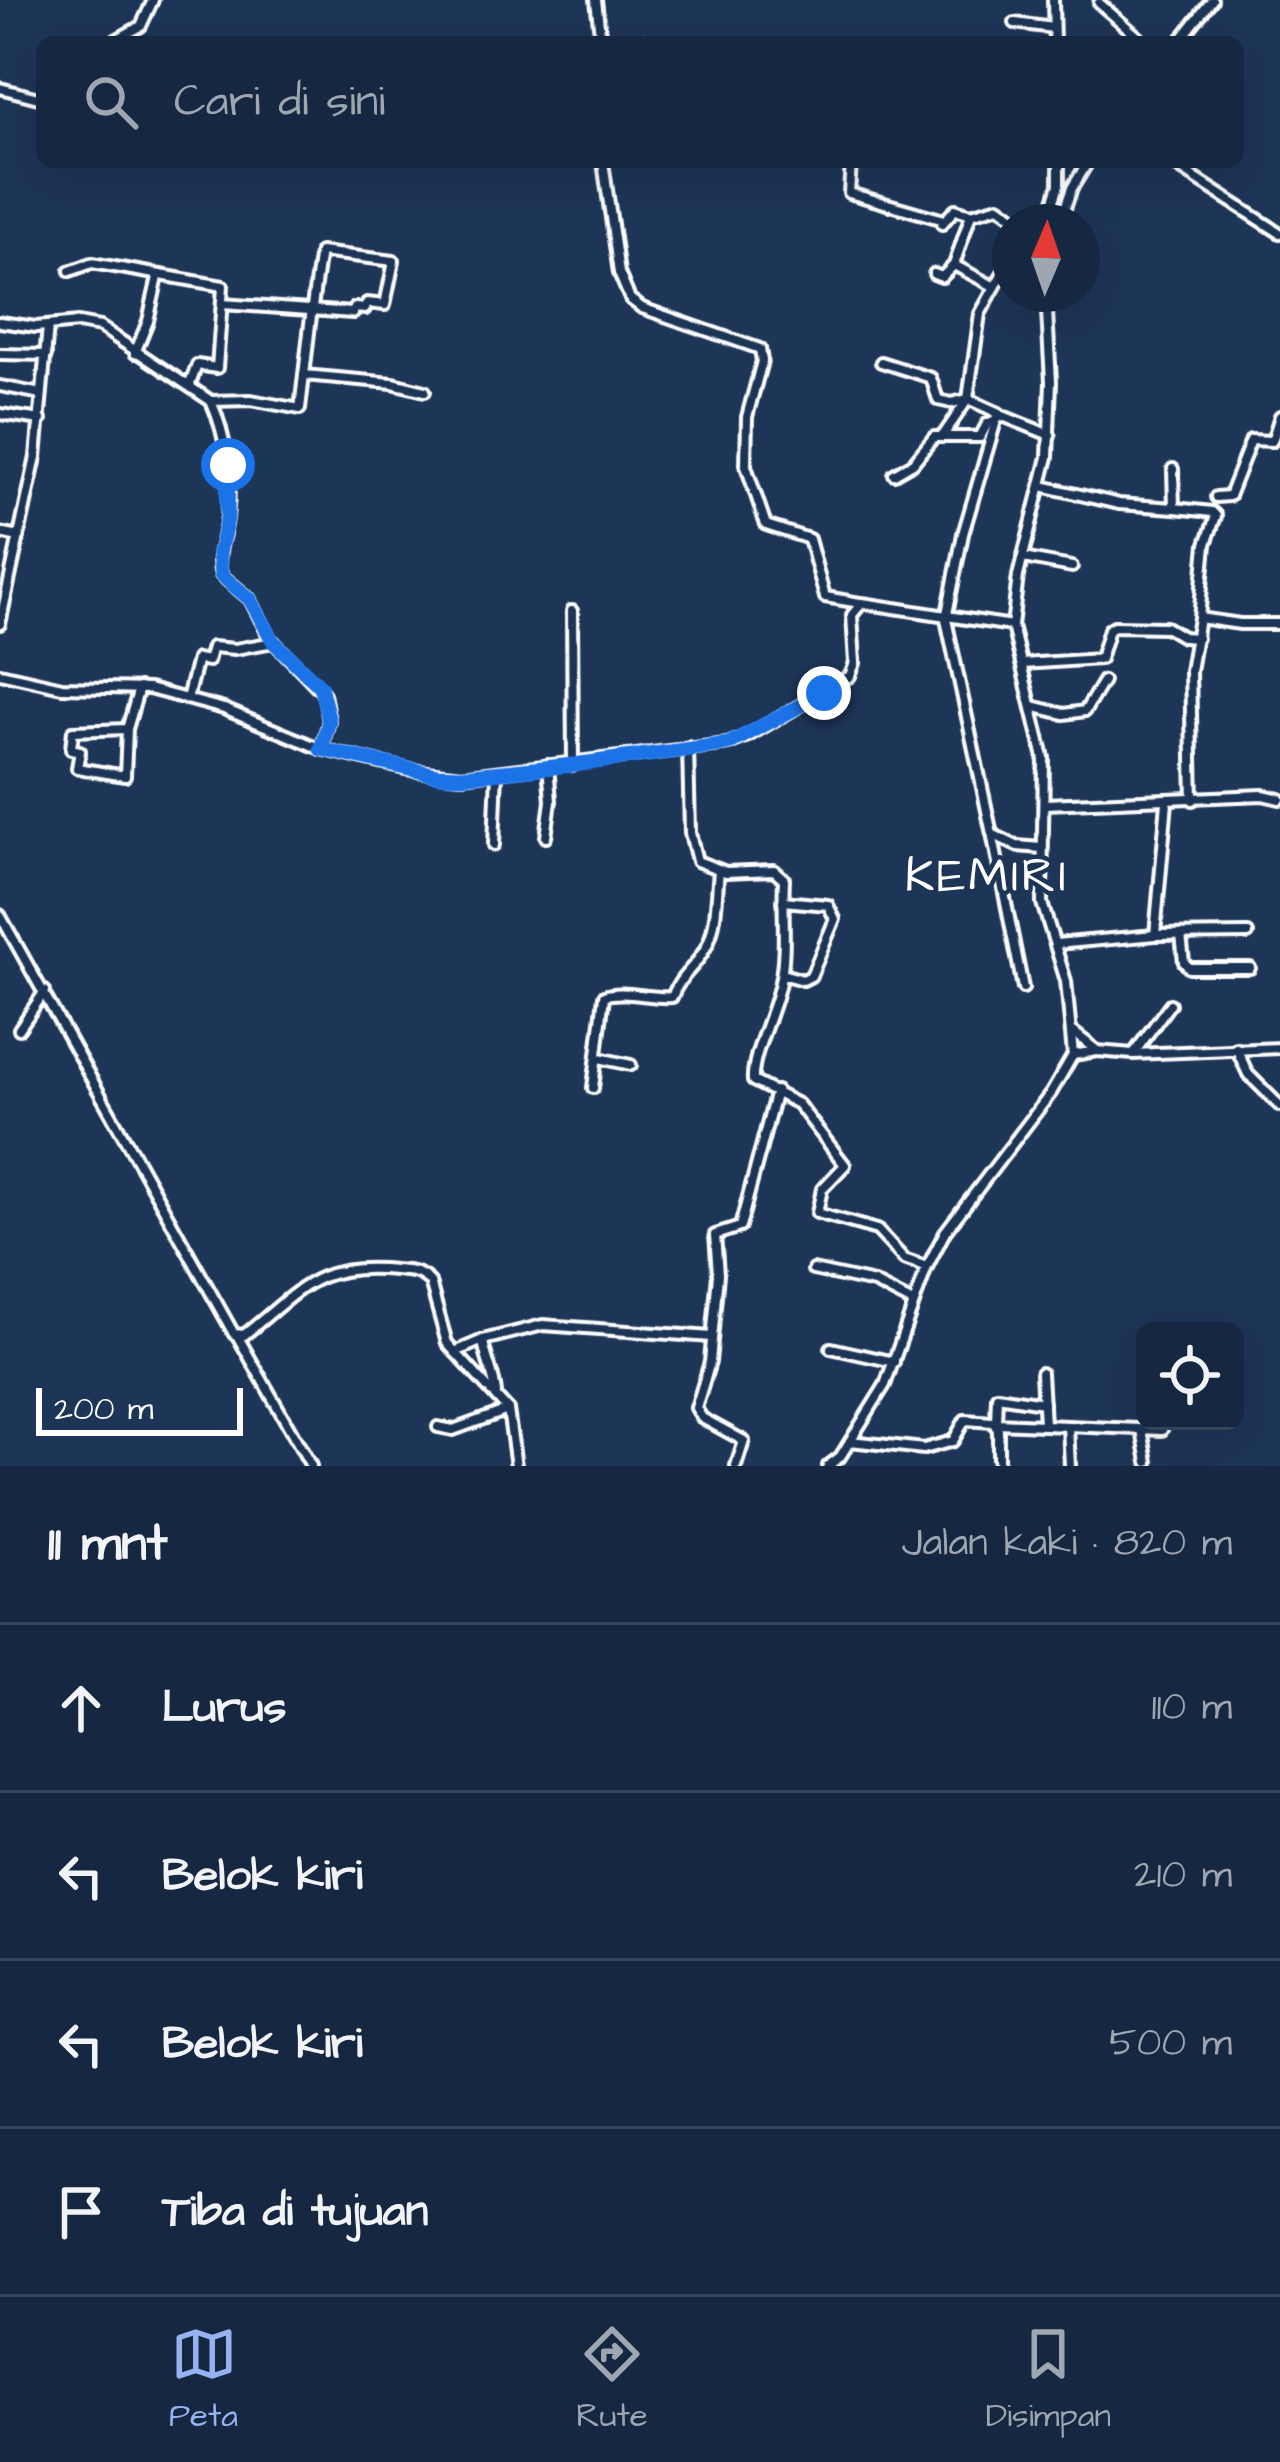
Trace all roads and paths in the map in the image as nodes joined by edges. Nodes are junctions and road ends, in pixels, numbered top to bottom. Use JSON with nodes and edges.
{"nodes":[{"id":1,"x":153,"y":0,"type":"edge"},
{"id":2,"x":596,"y":0,"type":"edge"},
{"id":3,"x":1053,"y":0,"type":"edge"},
{"id":4,"x":1212,"y":0,"type":"edge"},
{"id":5,"x":1099,"y":3,"type":"edge"},
{"id":6,"x":1015,"y":23,"type":"dead end"},
{"id":7,"x":1053,"y":28,"type":"junction"},
{"id":8,"x":122,"y":36,"type":"edge"},
{"id":9,"x":600,"y":36,"type":"edge"},
{"id":10,"x":1054,"y":36,"type":"edge"},
{"id":11,"x":1137,"y":36,"type":"edge"},
{"id":12,"x":1184,"y":36,"type":"edge"},
{"id":13,"x":0,"y":88,"type":"edge"},
{"id":14,"x":36,"y":97,"type":"edge"},
{"id":15,"x":604,"y":168,"type":"edge"},
{"id":16,"x":851,"y":168,"type":"edge"},
{"id":17,"x":1060,"y":168,"type":"edge"},
{"id":18,"x":1082,"y":168,"type":"edge"},
{"id":19,"x":1179,"y":168,"type":"edge"},
{"id":20,"x":1065,"y":186,"type":"junction"},
{"id":21,"x":1056,"y":204,"type":"edge"},
{"id":22,"x":1062,"y":204,"type":"edge"},
{"id":23,"x":992,"y":208,"type":"edge"},
{"id":24,"x":971,"y":214,"type":"junction"},
{"id":25,"x":1280,"y":232,"type":"edge"},
{"id":26,"x":954,"y":265,"type":"junction"},
{"id":27,"x":70,"y":271,"type":"dead end"},
{"id":28,"x":934,"y":274,"type":"dead end"},
{"id":29,"x":158,"y":278,"type":"junction"},
{"id":30,"x":992,"y":286,"type":"edge"},
{"id":31,"x":992,"y":291,"type":"edge"},
{"id":32,"x":222,"y":304,"type":"junction"},
{"id":33,"x":312,"y":310,"type":"junction"},
{"id":34,"x":1047,"y":312,"type":"edge"},
{"id":35,"x":0,"y":322,"type":"edge"},
{"id":36,"x":48,"y":326,"type":"junction"},
{"id":37,"x":135,"y":353,"type":"junction"},
{"id":38,"x":0,"y":354,"type":"edge"},
{"id":39,"x":46,"y":355,"type":"junction"},
{"id":40,"x":881,"y":362,"type":"dead end"},
{"id":41,"x":304,"y":375,"type":"junction"},
{"id":42,"x":190,"y":384,"type":"junction"},
{"id":43,"x":0,"y":386,"type":"edge"},
{"id":44,"x":424,"y":391,"type":"dead end"},
{"id":45,"x":41,"y":394,"type":"junction"},
{"id":46,"x":968,"y":399,"type":"junction"},
{"id":47,"x":211,"y":401,"type":"junction"},
{"id":48,"x":0,"y":414,"type":"edge"},
{"id":49,"x":998,"y":416,"type":"junction"},
{"id":50,"x":1280,"y":416,"type":"edge"},
{"id":51,"x":41,"y":420,"type":"junction"},
{"id":52,"x":942,"y":436,"type":"junction"},
{"id":53,"x":1050,"y":436,"type":"junction"},
{"id":54,"x":1174,"y":469,"type":"dead end"},
{"id":55,"x":894,"y":474,"type":"dead end"},
{"id":56,"x":1042,"y":486,"type":"junction"},
{"id":57,"x":1216,"y":496,"type":"dead end"},
{"id":58,"x":1175,"y":508,"type":"junction"},
{"id":59,"x":0,"y":533,"type":"edge"},
{"id":60,"x":20,"y":536,"type":"junction"},
{"id":61,"x":1023,"y":558,"type":"junction"},
{"id":62,"x":1072,"y":567,"type":"dead end"},
{"id":63,"x":862,"y":603,"type":"junction"},
{"id":64,"x":2,"y":605,"type":"edge"},
{"id":65,"x":572,"y":611,"type":"dead end"},
{"id":66,"x":1199,"y":618,"type":"junction"},
{"id":67,"x":946,"y":619,"type":"junction"},
{"id":68,"x":0,"y":624,"type":"edge"},
{"id":69,"x":1280,"y":624,"type":"edge"},
{"id":70,"x":1012,"y":626,"type":"junction"},
{"id":71,"x":1196,"y":638,"type":"junction"},
{"id":72,"x":274,"y":642,"type":"junction"},
{"id":73,"x":1022,"y":664,"type":"junction"},
{"id":74,"x":0,"y":673,"type":"edge"},
{"id":75,"x":1103,"y":681,"type":"dead end"},
{"id":76,"x":139,"y":688,"type":"junction"},
{"id":77,"x":187,"y":699,"type":"junction"},
{"id":78,"x":1033,"y":706,"type":"junction"},
{"id":79,"x":128,"y":729,"type":"junction"},
{"id":80,"x":688,"y":747,"type":"junction"},
{"id":81,"x":321,"y":749,"type":"junction"},
{"id":82,"x":548,"y":765,"type":"junction"},
{"id":83,"x":574,"y":765,"type":"junction"},
{"id":84,"x":497,"y":772,"type":"junction"},
{"id":85,"x":1280,"y":799,"type":"edge"},
{"id":86,"x":1193,"y":800,"type":"junction"},
{"id":87,"x":1167,"y":802,"type":"junction"},
{"id":88,"x":1045,"y":804,"type":"junction"},
{"id":89,"x":546,"y":836,"type":"dead end"},
{"id":90,"x":993,"y":838,"type":"junction"},
{"id":91,"x":494,"y":845,"type":"dead end"},
{"id":92,"x":1041,"y":848,"type":"junction"},
{"id":93,"x":719,"y":871,"type":"junction"},
{"id":94,"x":783,"y":901,"type":"junction"},
{"id":95,"x":0,"y":915,"type":"edge"},
{"id":96,"x":1181,"y":934,"type":"junction"},
{"id":97,"x":1248,"y":934,"type":"dead end"},
{"id":98,"x":1155,"y":935,"type":"junction"},
{"id":99,"x":1056,"y":944,"type":"junction"},
{"id":100,"x":1250,"y":968,"type":"dead end"},
{"id":101,"x":782,"y":974,"type":"junction"},
{"id":102,"x":1023,"y":988,"type":"dead end"},
{"id":103,"x":44,"y":991,"type":"junction"},
{"id":104,"x":1170,"y":1004,"type":"dead end"},
{"id":105,"x":19,"y":1029,"type":"dead end"},
{"id":106,"x":1072,"y":1031,"type":"junction"},
{"id":107,"x":1236,"y":1048,"type":"junction"},
{"id":108,"x":1280,"y":1048,"type":"edge"},
{"id":109,"x":1097,"y":1051,"type":"junction"},
{"id":110,"x":1133,"y":1054,"type":"junction"},
{"id":111,"x":1072,"y":1055,"type":"junction"},
{"id":112,"x":599,"y":1058,"type":"junction"},
{"id":113,"x":631,"y":1065,"type":"dead end"},
{"id":114,"x":593,"y":1088,"type":"dead end"},
{"id":115,"x":776,"y":1090,"type":"junction"},
{"id":116,"x":1280,"y":1106,"type":"edge"},
{"id":117,"x":927,"y":1267,"type":"junction"},
{"id":118,"x":813,"y":1270,"type":"dead end"},
{"id":119,"x":913,"y":1303,"type":"junction"},
{"id":120,"x":238,"y":1337,"type":"junction"},
{"id":121,"x":712,"y":1337,"type":"junction"},
{"id":122,"x":483,"y":1340,"type":"junction"},
{"id":123,"x":831,"y":1348,"type":"dead end"},
{"id":124,"x":455,"y":1352,"type":"junction"},
{"id":125,"x":894,"y":1362,"type":"junction"},
{"id":126,"x":1041,"y":1373,"type":"dead end"},
{"id":127,"x":496,"y":1395,"type":"junction"},
{"id":128,"x":1043,"y":1402,"type":"junction"},
{"id":129,"x":508,"y":1410,"type":"junction"},
{"id":130,"x":996,"y":1423,"type":"junction"},
{"id":131,"x":1044,"y":1424,"type":"junction"},
{"id":132,"x":1068,"y":1426,"type":"junction"},
{"id":133,"x":438,"y":1427,"type":"dead end"},
{"id":134,"x":1136,"y":1430,"type":"edge"},
{"id":135,"x":1142,"y":1430,"type":"edge"},
{"id":136,"x":850,"y":1441,"type":"junction"},
{"id":137,"x":998,"y":1459,"type":"dead end"},
{"id":138,"x":1148,"y":1462,"type":"dead end"},
{"id":139,"x":311,"y":1466,"type":"edge"},
{"id":140,"x":516,"y":1466,"type":"edge"},
{"id":141,"x":736,"y":1466,"type":"edge"},
{"id":142,"x":828,"y":1466,"type":"edge"},
{"id":143,"x":1070,"y":1466,"type":"edge"}],
"edges":[{"from":1,"to":8,"type":"street"},
{"from":2,"to":9,"type":"street"},
{"from":3,"to":7,"type":"street"},
{"from":4,"to":12,"type":"street"},
{"from":5,"to":11,"type":"street"},
{"from":6,"to":7,"type":"street"},
{"from":7,"to":10,"type":"street"},
{"from":13,"to":14,"type":"street"},
{"from":15,"to":63,"type":"street"},
{"from":16,"to":24,"type":"street"},
{"from":17,"to":20,"type":"street"},
{"from":18,"to":20,"type":"street"},
{"from":19,"to":25,"type":"street"},
{"from":20,"to":21,"type":"street"},
{"from":20,"to":22,"type":"street"},
{"from":23,"to":24,"type":"street"},
{"from":24,"to":26,"type":"street"},
{"from":26,"to":28,"type":"street"},
{"from":26,"to":30,"type":"street"},
{"from":27,"to":29,"type":"street"},
{"from":29,"to":32,"type":"street"},
{"from":29,"to":37,"type":"street"},
{"from":31,"to":46,"type":"street"},
{"from":32,"to":33,"type":"street"},
{"from":32,"to":42,"type":"street"},
{"from":33,"to":33,"type":"street"},
{"from":33,"to":41,"type":"street"},
{"from":34,"to":53,"type":"street"},
{"from":35,"to":36,"type":"street"},
{"from":36,"to":37,"type":"street"},
{"from":36,"to":39,"type":"street"},
{"from":37,"to":42,"type":"street"},
{"from":38,"to":39,"type":"street"},
{"from":39,"to":45,"type":"street"},
{"from":40,"to":46,"type":"street"},
{"from":41,"to":44,"type":"street"},
{"from":41,"to":47,"type":"street"},
{"from":42,"to":47,"type":"street"},
{"from":43,"to":45,"type":"street"},
{"from":45,"to":51,"type":"street"},
{"from":46,"to":49,"type":"street"},
{"from":46,"to":52,"type":"street"},
{"from":47,"to":72,"type":"street"},
{"from":48,"to":51,"type":"street"},
{"from":49,"to":52,"type":"street"},
{"from":49,"to":53,"type":"street"},
{"from":49,"to":67,"type":"street"},
{"from":50,"to":57,"type":"street"},
{"from":51,"to":60,"type":"street"},
{"from":52,"to":55,"type":"street"},
{"from":53,"to":56,"type":"street"},
{"from":54,"to":58,"type":"street"},
{"from":56,"to":58,"type":"street"},
{"from":56,"to":61,"type":"street"},
{"from":58,"to":66,"type":"street"},
{"from":59,"to":60,"type":"street"},
{"from":60,"to":64,"type":"street"},
{"from":61,"to":62,"type":"street"},
{"from":61,"to":70,"type":"street"},
{"from":63,"to":67,"type":"street"},
{"from":63,"to":80,"type":"street"},
{"from":64,"to":68,"type":"street"},
{"from":65,"to":83,"type":"street"},
{"from":66,"to":69,"type":"street"},
{"from":66,"to":71,"type":"street"},
{"from":67,"to":70,"type":"street"},
{"from":67,"to":90,"type":"street"},
{"from":70,"to":73,"type":"street"},
{"from":71,"to":73,"type":"street"},
{"from":71,"to":86,"type":"street"},
{"from":72,"to":77,"type":"street"},
{"from":72,"to":81,"type":"street"},
{"from":73,"to":78,"type":"street"},
{"from":74,"to":76,"type":"street"},
{"from":75,"to":78,"type":"street"},
{"from":76,"to":77,"type":"street"},
{"from":76,"to":79,"type":"street"},
{"from":77,"to":81,"type":"street"},
{"from":78,"to":88,"type":"street"},
{"from":79,"to":79,"type":"street"},
{"from":80,"to":83,"type":"street"},
{"from":80,"to":93,"type":"street"},
{"from":81,"to":84,"type":"street"},
{"from":82,"to":83,"type":"street"},
{"from":82,"to":84,"type":"street"},
{"from":82,"to":89,"type":"street"},
{"from":84,"to":91,"type":"street"},
{"from":85,"to":86,"type":"street"},
{"from":86,"to":87,"type":"street"},
{"from":87,"to":88,"type":"street"},
{"from":87,"to":98,"type":"street"},
{"from":88,"to":92,"type":"street"},
{"from":90,"to":92,"type":"street"},
{"from":90,"to":102,"type":"street"},
{"from":92,"to":99,"type":"street"},
{"from":93,"to":94,"type":"street"},
{"from":93,"to":112,"type":"street"},
{"from":94,"to":101,"type":"street"},
{"from":94,"to":101,"type":"street"},
{"from":95,"to":103,"type":"street"},
{"from":96,"to":97,"type":"street"},
{"from":96,"to":98,"type":"street"},
{"from":96,"to":100,"type":"street"},
{"from":98,"to":99,"type":"street"},
{"from":99,"to":106,"type":"street"},
{"from":101,"to":115,"type":"street"},
{"from":103,"to":105,"type":"street"},
{"from":103,"to":120,"type":"street"},
{"from":104,"to":110,"type":"street"},
{"from":106,"to":109,"type":"street"},
{"from":106,"to":111,"type":"street"},
{"from":107,"to":108,"type":"street"},
{"from":107,"to":110,"type":"street"},
{"from":107,"to":116,"type":"street"},
{"from":109,"to":110,"type":"street"},
{"from":109,"to":111,"type":"street"},
{"from":111,"to":117,"type":"street"},
{"from":112,"to":113,"type":"street"},
{"from":112,"to":114,"type":"street"},
{"from":115,"to":117,"type":"street"},
{"from":115,"to":121,"type":"street"},
{"from":117,"to":119,"type":"street"},
{"from":118,"to":119,"type":"street"},
{"from":119,"to":125,"type":"street"},
{"from":120,"to":124,"type":"street"},
{"from":120,"to":139,"type":"street"},
{"from":121,"to":122,"type":"street"},
{"from":121,"to":141,"type":"street"},
{"from":122,"to":124,"type":"street"},
{"from":122,"to":127,"type":"street"},
{"from":123,"to":125,"type":"street"},
{"from":124,"to":127,"type":"street"},
{"from":125,"to":136,"type":"street"},
{"from":126,"to":128,"type":"street"},
{"from":127,"to":129,"type":"street"},
{"from":128,"to":130,"type":"street"},
{"from":128,"to":131,"type":"street"},
{"from":129,"to":133,"type":"street"},
{"from":129,"to":140,"type":"street"},
{"from":130,"to":131,"type":"street"},
{"from":130,"to":136,"type":"street"},
{"from":130,"to":137,"type":"street"},
{"from":131,"to":132,"type":"street"},
{"from":132,"to":134,"type":"street"},
{"from":132,"to":143,"type":"street"},
{"from":135,"to":138,"type":"street"},
{"from":136,"to":142,"type":"street"}]}
